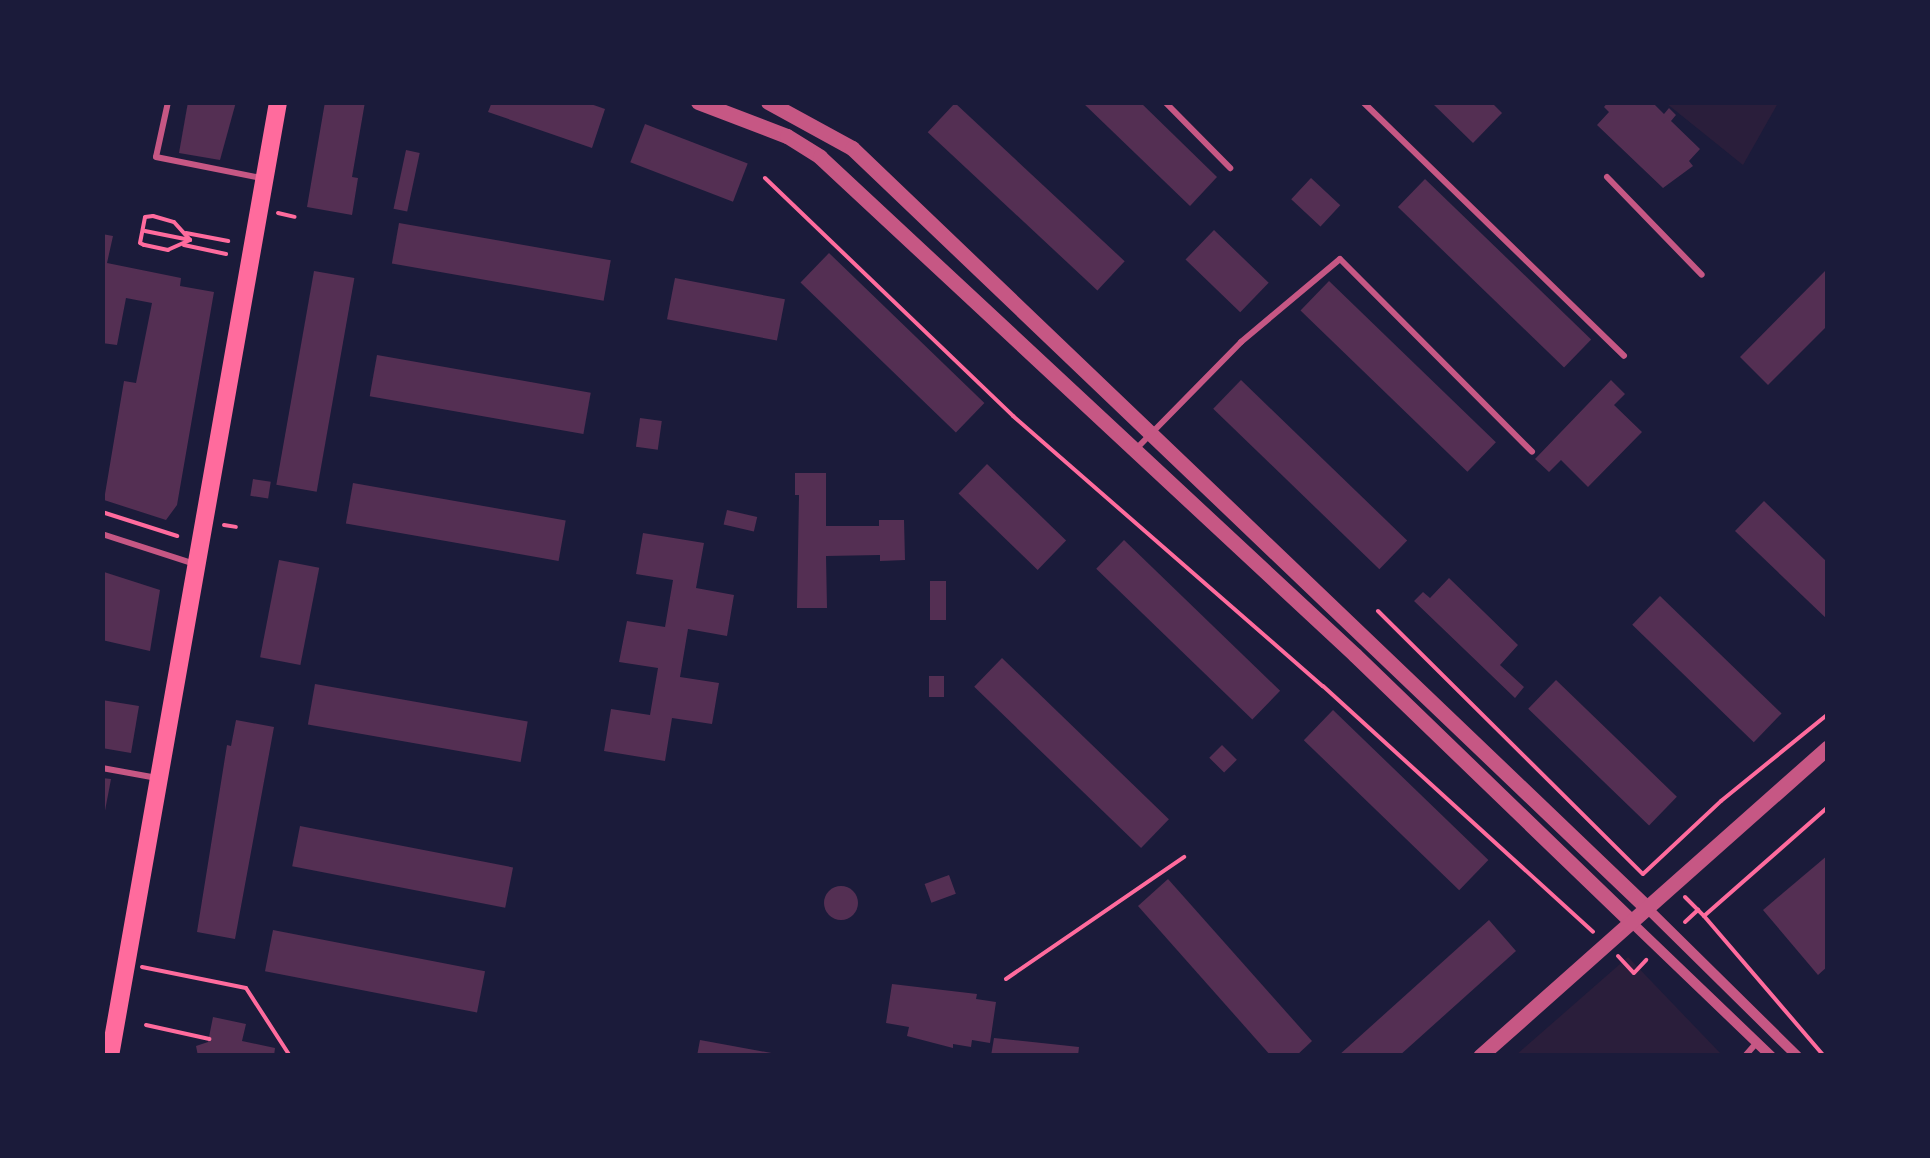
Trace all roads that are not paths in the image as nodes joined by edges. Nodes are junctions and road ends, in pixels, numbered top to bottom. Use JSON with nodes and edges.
{"nodes":[{"id":1,"x":168,"y":102,"type":"edge"},
{"id":2,"x":278,"y":102,"type":"edge"},
{"id":3,"x":698,"y":102,"type":"edge"},
{"id":4,"x":768,"y":102,"type":"edge"},
{"id":5,"x":1165,"y":102,"type":"edge"},
{"id":6,"x":1363,"y":102,"type":"edge"},
{"id":7,"x":1230,"y":168,"type":"dead end"},
{"id":8,"x":1607,"y":178,"type":"dead end"},
{"id":9,"x":265,"y":179,"type":"junction"},
{"id":10,"x":1702,"y":275,"type":"dead end"},
{"id":11,"x":1624,"y":356,"type":"dead end"},
{"id":12,"x":1151,"y":434,"type":"junction"},
{"id":13,"x":1136,"y":449,"type":"junction"},
{"id":14,"x":1532,"y":452,"type":"dead end"},
{"id":15,"x":102,"y":534,"type":"edge"},
{"id":16,"x":197,"y":564,"type":"junction"},
{"id":17,"x":1828,"y":747,"type":"edge"},
{"id":18,"x":102,"y":768,"type":"edge"},
{"id":19,"x":158,"y":778,"type":"junction"},
{"id":20,"x":1644,"y":905,"type":"junction"},
{"id":21,"x":1628,"y":920,"type":"junction"},
{"id":22,"x":1756,"y":1042,"type":"junction"},
{"id":23,"x":110,"y":1056,"type":"edge"},
{"id":24,"x":1480,"y":1056,"type":"edge"},
{"id":25,"x":1746,"y":1056,"type":"edge"},
{"id":26,"x":1771,"y":1056,"type":"edge"},
{"id":27,"x":1797,"y":1056,"type":"edge"}],
"edges":[{"from":1,"to":9,"type":"lane"},
{"from":2,"to":9,"type":"main road"},
{"from":3,"to":13,"type":"street"},
{"from":4,"to":12,"type":"street"},
{"from":5,"to":7,"type":"lane"},
{"from":6,"to":11,"type":"lane"},
{"from":8,"to":10,"type":"lane"},
{"from":9,"to":16,"type":"main road"},
{"from":12,"to":13,"type":"lane"},
{"from":12,"to":14,"type":"lane"},
{"from":12,"to":20,"type":"street"},
{"from":13,"to":21,"type":"street"},
{"from":15,"to":16,"type":"lane"},
{"from":16,"to":19,"type":"main road"},
{"from":17,"to":20,"type":"street"},
{"from":18,"to":19,"type":"lane"},
{"from":19,"to":23,"type":"main road"},
{"from":20,"to":21,"type":"street"},
{"from":20,"to":27,"type":"street"},
{"from":21,"to":22,"type":"street"},
{"from":21,"to":24,"type":"street"},
{"from":22,"to":25,"type":"lane"},
{"from":22,"to":26,"type":"street"}]}
